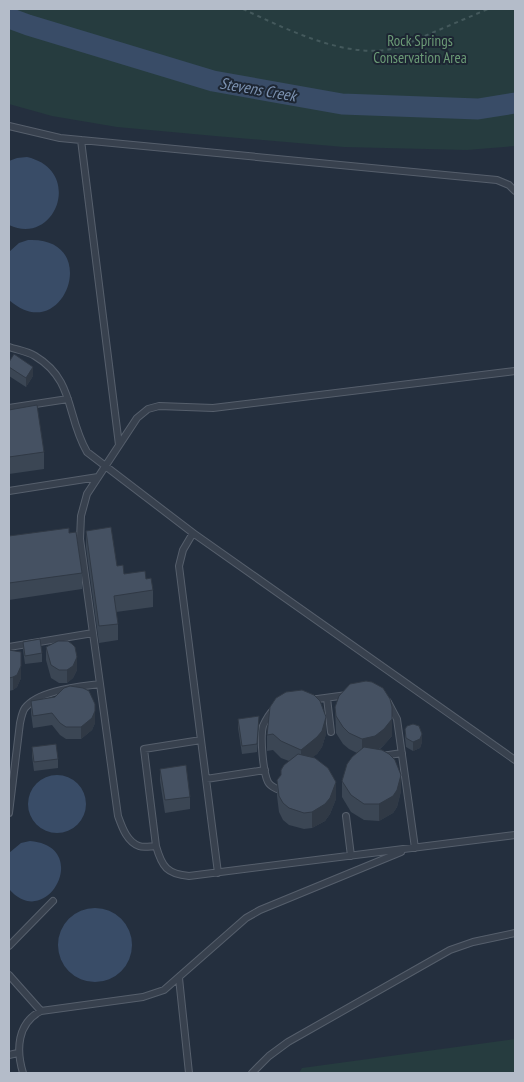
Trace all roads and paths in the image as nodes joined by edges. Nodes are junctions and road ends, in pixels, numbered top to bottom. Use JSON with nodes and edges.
{"nodes":[{"id":1,"x":243,"y":9,"type":"edge"},
{"id":2,"x":488,"y":9,"type":"edge"},
{"id":3,"x":9,"y":126,"type":"edge"},
{"id":4,"x":80,"y":140,"type":"junction"},
{"id":5,"x":515,"y":191,"type":"edge"},
{"id":6,"x":9,"y":347,"type":"edge"},
{"id":7,"x":515,"y":371,"type":"edge"},
{"id":8,"x":68,"y":399,"type":"junction"},
{"id":9,"x":9,"y":408,"type":"edge"},
{"id":10,"x":119,"y":445,"type":"junction"},
{"id":11,"x":105,"y":466,"type":"junction"},
{"id":12,"x":98,"y":477,"type":"junction"},
{"id":13,"x":9,"y":491,"type":"edge"},
{"id":14,"x":193,"y":533,"type":"junction"},
{"id":15,"x":93,"y":634,"type":"junction"},
{"id":16,"x":9,"y":647,"type":"edge"},
{"id":17,"x":100,"y":684,"type":"junction"},
{"id":18,"x":351,"y":694,"type":"edge"},
{"id":19,"x":382,"y":697,"type":"edge"},
{"id":20,"x":327,"y":698,"type":"junction"},
{"id":21,"x":301,"y":701,"type":"edge"},
{"id":22,"x":279,"y":706,"type":"edge"},
{"id":23,"x":331,"y":732,"type":"dead end"},
{"id":24,"x":201,"y":740,"type":"junction"},
{"id":25,"x":402,"y":754,"type":"junction"},
{"id":26,"x":375,"y":758,"type":"edge"},
{"id":27,"x":515,"y":760,"type":"edge"},
{"id":28,"x":265,"y":770,"type":"junction"},
{"id":29,"x":206,"y":779,"type":"junction"},
{"id":30,"x":277,"y":789,"type":"edge"},
{"id":31,"x":9,"y":813,"type":"edge"},
{"id":32,"x":346,"y":816,"type":"dead end"},
{"id":33,"x":515,"y":835,"type":"edge"},
{"id":34,"x":156,"y":846,"type":"junction"},
{"id":35,"x":412,"y":848,"type":"junction"},
{"id":36,"x":351,"y":856,"type":"junction"},
{"id":37,"x":218,"y":872,"type":"junction"},
{"id":38,"x":53,"y":901,"type":"dead end"},
{"id":39,"x":515,"y":933,"type":"edge"},
{"id":40,"x":9,"y":946,"type":"edge"},
{"id":41,"x":9,"y":975,"type":"edge"},
{"id":42,"x":178,"y":978,"type":"junction"},
{"id":43,"x":41,"y":1011,"type":"junction"},
{"id":44,"x":18,"y":1053,"type":"junction"},
{"id":45,"x":9,"y":1055,"type":"edge"},
{"id":46,"x":23,"y":1073,"type":"edge"},
{"id":47,"x":189,"y":1073,"type":"edge"},
{"id":48,"x":252,"y":1073,"type":"edge"}],
"edges":[{"from":1,"to":2,"type":"path"},
{"from":3,"to":4,"type":"lane"},
{"from":4,"to":5,"type":"lane"},
{"from":4,"to":10,"type":"lane"},
{"from":6,"to":8,"type":"lane"},
{"from":7,"to":10,"type":"lane"},
{"from":8,"to":9,"type":"lane"},
{"from":8,"to":11,"type":"lane"},
{"from":10,"to":11,"type":"lane"},
{"from":11,"to":12,"type":"lane"},
{"from":11,"to":14,"type":"lane"},
{"from":12,"to":13,"type":"lane"},
{"from":12,"to":15,"type":"lane"},
{"from":14,"to":24,"type":"lane"},
{"from":14,"to":27,"type":"lane"},
{"from":15,"to":16,"type":"lane"},
{"from":15,"to":17,"type":"lane"},
{"from":17,"to":31,"type":"lane"},
{"from":17,"to":34,"type":"lane"},
{"from":18,"to":20,"type":"lane"},
{"from":19,"to":25,"type":"lane"},
{"from":20,"to":21,"type":"lane"},
{"from":20,"to":23,"type":"lane"},
{"from":22,"to":28,"type":"lane"},
{"from":24,"to":29,"type":"lane"},
{"from":24,"to":34,"type":"lane"},
{"from":25,"to":26,"type":"lane"},
{"from":25,"to":35,"type":"lane"},
{"from":28,"to":29,"type":"lane"},
{"from":28,"to":30,"type":"lane"},
{"from":29,"to":37,"type":"lane"},
{"from":32,"to":36,"type":"lane"},
{"from":33,"to":35,"type":"lane"},
{"from":34,"to":37,"type":"lane"},
{"from":35,"to":36,"type":"lane"},
{"from":35,"to":42,"type":"lane"},
{"from":36,"to":37,"type":"lane"},
{"from":38,"to":40,"type":"lane"},
{"from":39,"to":48,"type":"lane"},
{"from":41,"to":43,"type":"lane"},
{"from":42,"to":43,"type":"lane"},
{"from":42,"to":47,"type":"lane"},
{"from":43,"to":44,"type":"lane"},
{"from":44,"to":45,"type":"lane"},
{"from":44,"to":46,"type":"lane"}]}
